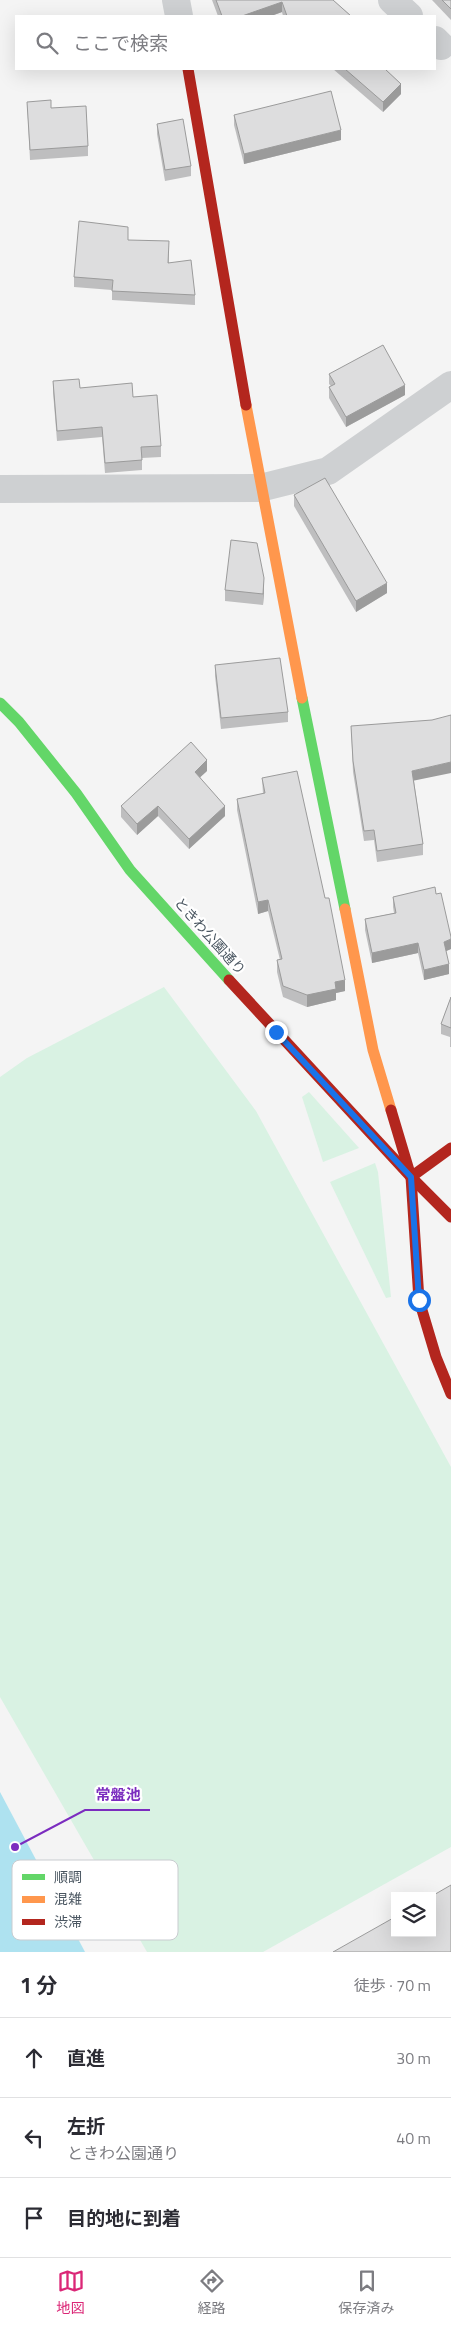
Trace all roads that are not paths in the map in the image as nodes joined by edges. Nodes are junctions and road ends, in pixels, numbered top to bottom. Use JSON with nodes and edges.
{"nodes":[{"id":1,"x":176,"y":0,"type":"edge"},
{"id":2,"x":392,"y":0,"type":"edge"},
{"id":3,"x":179,"y":15,"type":"edge"},
{"id":4,"x":408,"y":15,"type":"edge"},
{"id":5,"x":188,"y":70,"type":"edge"},
{"id":6,"x":451,"y":386,"type":"edge"},
{"id":7,"x":260,"y":488,"type":"junction"},
{"id":8,"x":0,"y":489,"type":"edge"},
{"id":9,"x":0,"y":704,"type":"edge"},
{"id":10,"x":451,"y":1148,"type":"edge"},
{"id":11,"x":411,"y":1177,"type":"junction"},
{"id":12,"x":451,"y":1216,"type":"edge"},
{"id":13,"x":451,"y":1394,"type":"edge"}],
"edges":[{"from":1,"to":3,"type":"street"},
{"from":2,"to":4,"type":"street"},
{"from":5,"to":7,"type":"street"},
{"from":6,"to":7,"type":"street"},
{"from":7,"to":8,"type":"street"},
{"from":7,"to":11,"type":"street"},
{"from":9,"to":11,"type":"street","name":"ときわ公園通り"},
{"from":10,"to":11,"type":"street"},
{"from":11,"to":12,"type":"street","name":"ときわ公園通り"},
{"from":11,"to":13,"type":"street"}]}
